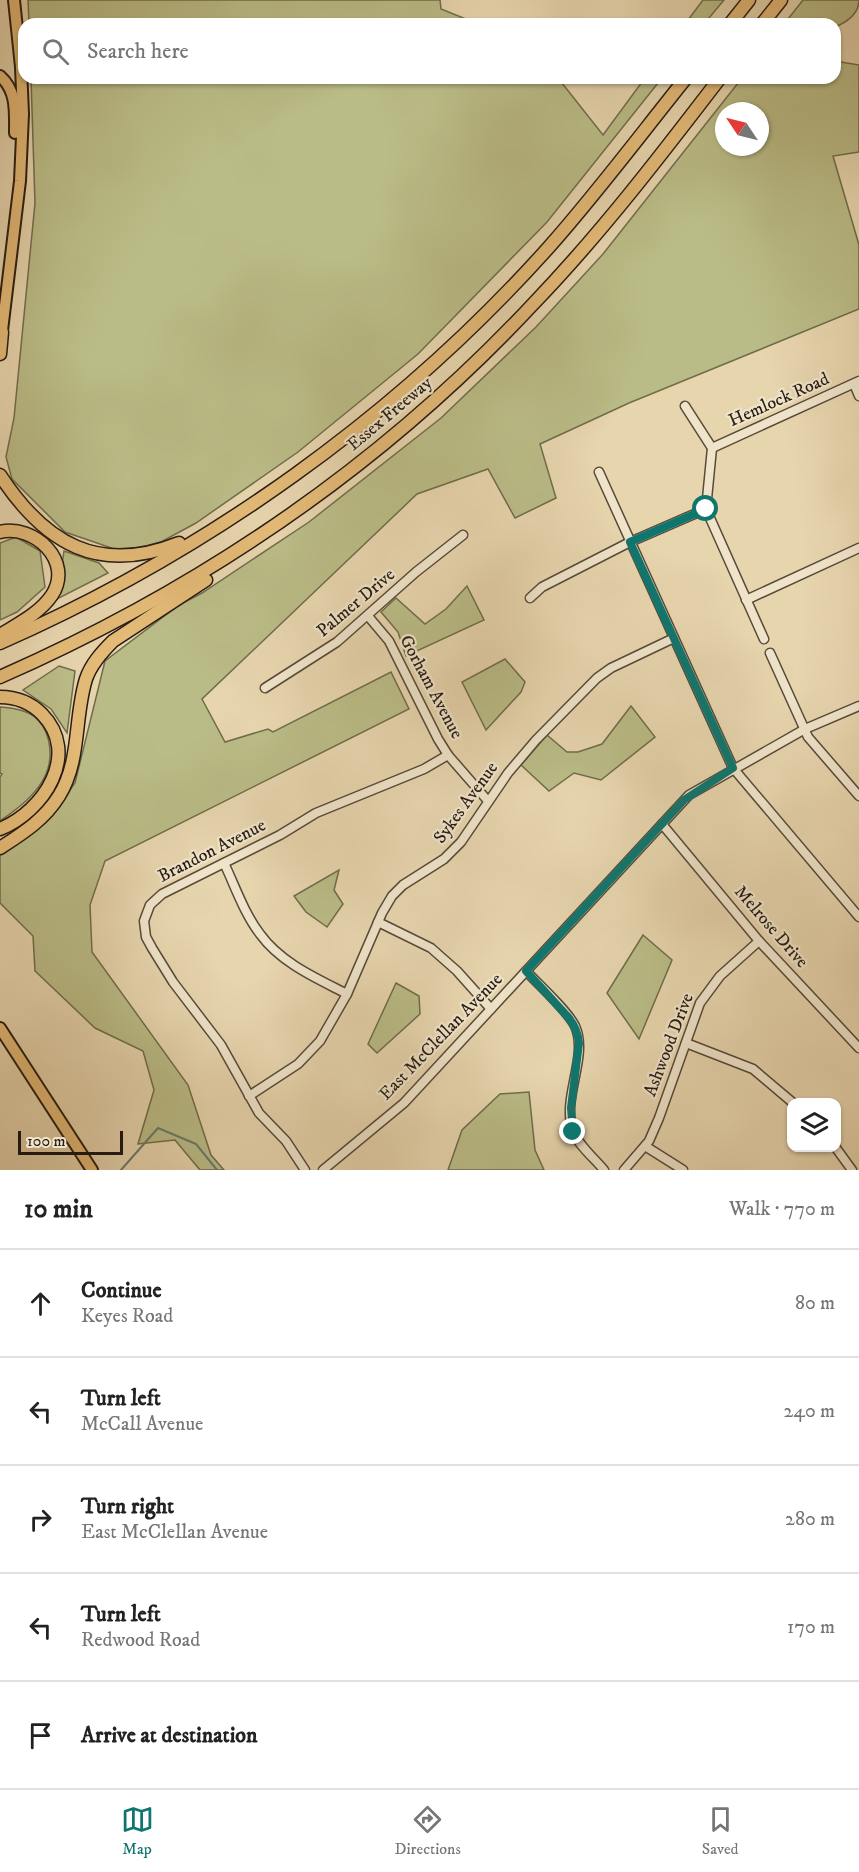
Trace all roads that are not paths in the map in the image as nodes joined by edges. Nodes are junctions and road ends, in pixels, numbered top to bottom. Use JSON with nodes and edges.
{"nodes":[{"id":1,"x":14,"y":0,"type":"edge"},
{"id":2,"x":749,"y":0,"type":"edge"},
{"id":3,"x":781,"y":0,"type":"edge"},
{"id":4,"x":735,"y":18,"type":"edge"},
{"id":5,"x":767,"y":18,"type":"edge"},
{"id":6,"x":18,"y":38,"type":"edge"},
{"id":7,"x":0,"y":76,"type":"edge"},
{"id":8,"x":22,"y":84,"type":"edge"},
{"id":9,"x":681,"y":84,"type":"edge"},
{"id":10,"x":715,"y":84,"type":"edge"},
{"id":11,"x":15,"y":220,"type":"junction"},
{"id":12,"x":1,"y":337,"type":"edge"},
{"id":13,"x":0,"y":354,"type":"edge"},
{"id":14,"x":856,"y":383,"type":"edge"},
{"id":15,"x":859,"y":396,"type":"edge"},
{"id":16,"x":685,"y":406,"type":"dead end"},
{"id":17,"x":712,"y":448,"type":"junction"},
{"id":18,"x":598,"y":472,"type":"dead end"},
{"id":19,"x":0,"y":475,"type":"edge"},
{"id":20,"x":249,"y":505,"type":"junction"},
{"id":21,"x":706,"y":509,"type":"junction"},
{"id":22,"x":289,"y":517,"type":"junction"},
{"id":23,"x":0,"y":532,"type":"edge"},
{"id":24,"x":463,"y":535,"type":"dead end"},
{"id":25,"x":630,"y":542,"type":"junction"},
{"id":26,"x":859,"y":548,"type":"edge"},
{"id":27,"x":530,"y":598,"type":"dead end"},
{"id":28,"x":746,"y":600,"type":"junction"},
{"id":29,"x":368,"y":616,"type":"junction"},
{"id":30,"x":0,"y":635,"type":"edge"},
{"id":31,"x":674,"y":638,"type":"junction"},
{"id":32,"x":764,"y":639,"type":"dead end"},
{"id":33,"x":0,"y":643,"type":"edge"},
{"id":34,"x":770,"y":653,"type":"dead end"},
{"id":35,"x":0,"y":678,"type":"edge"},
{"id":36,"x":265,"y":688,"type":"dead end"},
{"id":37,"x":0,"y":697,"type":"edge"},
{"id":38,"x":859,"y":706,"type":"edge"},
{"id":39,"x":805,"y":729,"type":"junction"},
{"id":40,"x":448,"y":755,"type":"junction"},
{"id":41,"x":733,"y":768,"type":"junction"},
{"id":42,"x":859,"y":796,"type":"edge"},
{"id":43,"x":488,"y":801,"type":"junction"},
{"id":44,"x":662,"y":824,"type":"junction"},
{"id":45,"x":0,"y":829,"type":"edge"},
{"id":46,"x":0,"y":848,"type":"edge"},
{"id":47,"x":224,"y":863,"type":"junction"},
{"id":48,"x":859,"y":917,"type":"edge"},
{"id":49,"x":378,"y":922,"type":"junction"},
{"id":50,"x":759,"y":941,"type":"junction"},
{"id":51,"x":526,"y":971,"type":"junction"},
{"id":52,"x":347,"y":994,"type":"junction"},
{"id":53,"x":491,"y":1009,"type":"junction"},
{"id":54,"x":0,"y":1028,"type":"edge"},
{"id":55,"x":686,"y":1043,"type":"junction"},
{"id":56,"x":859,"y":1048,"type":"edge"},
{"id":57,"x":249,"y":1096,"type":"junction"},
{"id":58,"x":787,"y":1098,"type":"edge"},
{"id":59,"x":645,"y":1146,"type":"junction"},
{"id":60,"x":839,"y":1152,"type":"edge"},
{"id":61,"x":92,"y":1170,"type":"edge"},
{"id":62,"x":305,"y":1170,"type":"edge"},
{"id":63,"x":322,"y":1170,"type":"edge"},
{"id":64,"x":604,"y":1170,"type":"edge"},
{"id":65,"x":624,"y":1170,"type":"edge"},
{"id":66,"x":683,"y":1170,"type":"edge"},
{"id":67,"x":852,"y":1170,"type":"edge"}],
"edges":[{"from":1,"to":6,"type":"main road"},
{"from":2,"to":4,"type":"highway"},
{"from":3,"to":5,"type":"highway"},
{"from":7,"to":11,"type":"main road"},
{"from":8,"to":11,"type":"main road"},
{"from":9,"to":20,"type":"highway","name":"Essex Freeway"},
{"from":10,"to":22,"type":"highway","name":"Essex Freeway"},
{"from":11,"to":12,"type":"main road"},
{"from":12,"to":13,"type":"highway"},
{"from":14,"to":15,"type":"street"},
{"from":14,"to":17,"type":"street","name":"Hemlock Road"},
{"from":16,"to":17,"type":"street"},
{"from":17,"to":21,"type":"street"},
{"from":18,"to":25,"type":"street"},
{"from":19,"to":20,"type":"highway"},
{"from":20,"to":33,"type":"highway","name":"Essex Freeway"},
{"from":21,"to":25,"type":"street"},
{"from":21,"to":28,"type":"street"},
{"from":22,"to":35,"type":"highway","name":"Essex Freeway"},
{"from":22,"to":46,"type":"highway"},
{"from":23,"to":30,"type":"highway"},
{"from":24,"to":29,"type":"street","name":"Palmer Drive"},
{"from":25,"to":27,"type":"street"},
{"from":25,"to":31,"type":"street"},
{"from":26,"to":28,"type":"street"},
{"from":28,"to":32,"type":"street"},
{"from":29,"to":36,"type":"street","name":"Palmer Drive"},
{"from":29,"to":40,"type":"street","name":"Gorham Avenue"},
{"from":31,"to":41,"type":"street"},
{"from":31,"to":43,"type":"street","name":"Sykes Avenue"},
{"from":34,"to":39,"type":"street"},
{"from":37,"to":45,"type":"highway"},
{"from":38,"to":39,"type":"street","name":"East McClellan Avenue"},
{"from":39,"to":41,"type":"street","name":"East McClellan Avenue"},
{"from":39,"to":42,"type":"street"},
{"from":40,"to":43,"type":"street","name":"Gorham Avenue"},
{"from":40,"to":47,"type":"street","name":"Brandon Avenue"},
{"from":41,"to":44,"type":"street","name":"East McClellan Avenue"},
{"from":41,"to":48,"type":"street"},
{"from":43,"to":49,"type":"street","name":"Sykes Avenue"},
{"from":44,"to":50,"type":"street","name":"Melrose Drive"},
{"from":44,"to":51,"type":"street","name":"East McClellan Avenue"},
{"from":47,"to":52,"type":"street"},
{"from":47,"to":57,"type":"street","name":"Brandon Avenue"},
{"from":49,"to":52,"type":"street","name":"Sykes Avenue"},
{"from":49,"to":53,"type":"street"},
{"from":50,"to":55,"type":"street","name":"Ashwood Drive"},
{"from":50,"to":56,"type":"street","name":"Melrose Drive"},
{"from":51,"to":53,"type":"street","name":"East McClellan Avenue"},
{"from":51,"to":64,"type":"street"},
{"from":52,"to":57,"type":"street","name":"Sykes Avenue"},
{"from":53,"to":63,"type":"street","name":"East McClellan Avenue"},
{"from":54,"to":61,"type":"main road"},
{"from":55,"to":58,"type":"street"},
{"from":55,"to":59,"type":"street","name":"Ashwood Drive"},
{"from":57,"to":62,"type":"street","name":"Brandon Avenue"},
{"from":59,"to":65,"type":"street","name":"Ashwood Drive"},
{"from":59,"to":66,"type":"street"},
{"from":60,"to":67,"type":"street"}]}
